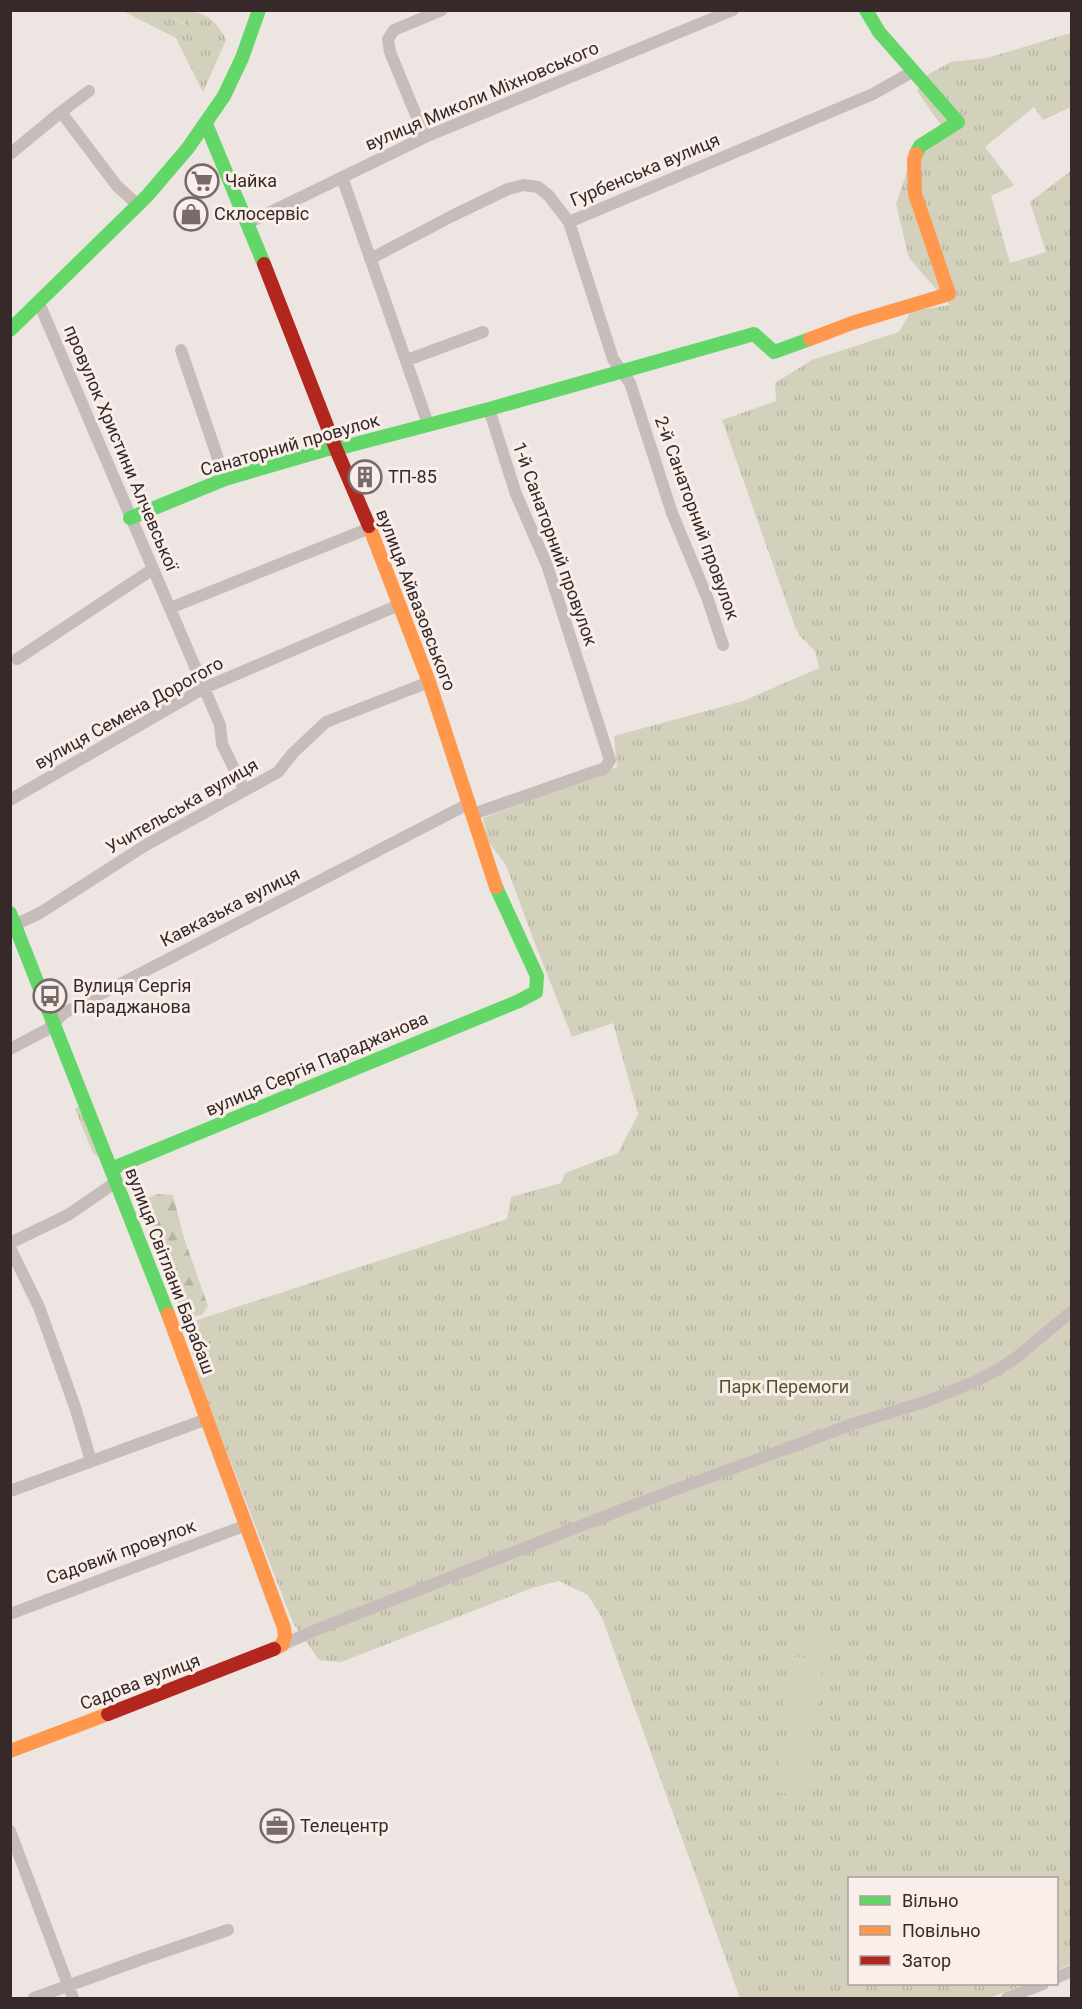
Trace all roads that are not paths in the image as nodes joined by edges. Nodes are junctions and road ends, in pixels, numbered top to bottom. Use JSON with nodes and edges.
{"nodes":[{"id":1,"x":259,"y":10,"type":"edge"},
{"id":2,"x":442,"y":10,"type":"edge"},
{"id":3,"x":733,"y":10,"type":"edge"},
{"id":4,"x":866,"y":10,"type":"edge"},
{"id":5,"x":912,"y":72,"type":"junction"},
{"id":6,"x":89,"y":92,"type":"dead end"},
{"id":7,"x":61,"y":112,"type":"junction"},
{"id":8,"x":207,"y":124,"type":"junction"},
{"id":9,"x":425,"y":137,"type":"junction"},
{"id":10,"x":10,"y":154,"type":"edge"},
{"id":11,"x":342,"y":177,"type":"junction"},
{"id":12,"x":138,"y":205,"type":"junction"},
{"id":13,"x":569,"y":222,"type":"junction"},
{"id":14,"x":248,"y":223,"type":"junction"},
{"id":15,"x":370,"y":259,"type":"junction"},
{"id":16,"x":39,"y":303,"type":"junction"},
{"id":17,"x":10,"y":330,"type":"edge"},
{"id":18,"x":483,"y":332,"type":"dead end"},
{"id":19,"x":181,"y":350,"type":"dead end"},
{"id":20,"x":407,"y":360,"type":"junction"},
{"id":21,"x":620,"y":371,"type":"junction"},
{"id":22,"x":489,"y":409,"type":"junction"},
{"id":23,"x":428,"y":424,"type":"junction"},
{"id":24,"x":336,"y":449,"type":"junction"},
{"id":25,"x":225,"y":479,"type":"junction"},
{"id":26,"x":130,"y":518,"type":"junction"},
{"id":27,"x":370,"y":528,"type":"junction"},
{"id":28,"x":153,"y":569,"type":"junction"},
{"id":29,"x":399,"y":605,"type":"junction"},
{"id":30,"x":170,"y":608,"type":"junction"},
{"id":31,"x":723,"y":645,"type":"dead end"},
{"id":32,"x":17,"y":659,"type":"dead end"},
{"id":33,"x":429,"y":682,"type":"junction"},
{"id":34,"x":204,"y":688,"type":"junction"},
{"id":35,"x":610,"y":760,"type":"joint"},
{"id":36,"x":244,"y":789,"type":"junction"},
{"id":37,"x":10,"y":800,"type":"edge"},
{"id":38,"x":471,"y":808,"type":"junction"},
{"id":39,"x":12,"y":922,"type":"edge"},
{"id":40,"x":536,"y":992,"type":"joint"},
{"id":41,"x":53,"y":1023,"type":"junction"},
{"id":42,"x":10,"y":1049,"type":"edge"},
{"id":43,"x":113,"y":1176,"type":"junction"},
{"id":44,"x":10,"y":1243,"type":"edge"},
{"id":45,"x":10,"y":1248,"type":"edge"},
{"id":46,"x":1071,"y":1311,"type":"edge"},
{"id":47,"x":207,"y":1419,"type":"junction"},
{"id":48,"x":91,"y":1461,"type":"junction"},
{"id":49,"x":10,"y":1491,"type":"edge"},
{"id":50,"x":244,"y":1526,"type":"junction"},
{"id":51,"x":10,"y":1614,"type":"edge"},
{"id":52,"x":282,"y":1645,"type":"junction"},
{"id":53,"x":10,"y":1751,"type":"edge"},
{"id":54,"x":10,"y":1831,"type":"edge"},
{"id":55,"x":228,"y":1930,"type":"dead end"},
{"id":56,"x":1038,"y":1985,"type":"edge"},
{"id":57,"x":68,"y":1986,"type":"junction"},
{"id":58,"x":34,"y":1998,"type":"edge"},
{"id":59,"x":73,"y":1998,"type":"edge"},
{"id":60,"x":1007,"y":1998,"type":"edge"}],
"edges":[{"from":1,"to":8,"type":"street"},
{"from":2,"to":9,"type":"street"},
{"from":3,"to":9,"type":"street","name":"вулиця Миколи Міхновського"},
{"from":4,"to":5,"type":"street"},
{"from":5,"to":13,"type":"street","name":"Гурбенська вулиця"},
{"from":5,"to":21,"type":"street","name":"Санаторний провулок"},
{"from":6,"to":7,"type":"street"},
{"from":7,"to":10,"type":"street"},
{"from":7,"to":12,"type":"street"},
{"from":8,"to":12,"type":"street"},
{"from":8,"to":14,"type":"street","name":"вулиця Айвазовського"},
{"from":9,"to":11,"type":"street","name":"вулиця Миколи Міхновського"},
{"from":11,"to":14,"type":"street","name":"вулиця Миколи Міхновського"},
{"from":11,"to":15,"type":"street"},
{"from":12,"to":16,"type":"street"},
{"from":13,"to":15,"type":"street","name":"Гурбенська вулиця"},
{"from":13,"to":21,"type":"street","name":"2-й Санаторний провулок"},
{"from":14,"to":24,"type":"street","name":"вулиця Айвазовського"},
{"from":15,"to":20,"type":"street"},
{"from":16,"to":17,"type":"street"},
{"from":16,"to":26,"type":"street","name":"провулок Христини Алчевської"},
{"from":18,"to":20,"type":"street"},
{"from":19,"to":25,"type":"street"},
{"from":20,"to":23,"type":"street"},
{"from":21,"to":22,"type":"street","name":"Санаторний провулок"},
{"from":21,"to":31,"type":"street","name":"2-й Санаторний провулок"},
{"from":22,"to":23,"type":"street","name":"Санаторний провулок"},
{"from":22,"to":35,"type":"street","name":"1-й Санаторний провулок"},
{"from":23,"to":24,"type":"street","name":"Санаторний провулок"},
{"from":24,"to":25,"type":"street","name":"Санаторний провулок"},
{"from":24,"to":27,"type":"street","name":"вулиця Айвазовського"},
{"from":25,"to":26,"type":"street","name":"Санаторний провулок"},
{"from":26,"to":28,"type":"street","name":"провулок Христини Алчевської"},
{"from":27,"to":29,"type":"street","name":"вулиця Айвазовського"},
{"from":27,"to":30,"type":"street"},
{"from":28,"to":30,"type":"street","name":"провулок Христини Алчевської"},
{"from":28,"to":32,"type":"street"},
{"from":29,"to":33,"type":"street","name":"вулиця Айвазовського"},
{"from":29,"to":34,"type":"street","name":"вулиця Семена Дорогого"},
{"from":30,"to":34,"type":"street","name":"провулок Христини Алчевської"},
{"from":33,"to":36,"type":"street","name":"Учительська вулиця"},
{"from":33,"to":38,"type":"street","name":"вулиця Айвазовського"},
{"from":34,"to":36,"type":"street","name":"провулок Христини Алчевської"},
{"from":34,"to":37,"type":"street","name":"вулиця Семена Дорогого"},
{"from":35,"to":38,"type":"street","name":"Кавказька вулиця"},
{"from":36,"to":39,"type":"street","name":"Учительська вулиця"},
{"from":38,"to":40,"type":"street","name":"вулиця Айвазовського"},
{"from":38,"to":41,"type":"street","name":"Кавказька вулиця"},
{"from":39,"to":41,"type":"street","name":"вулиця Світлани Барабаш"},
{"from":40,"to":43,"type":"street","name":"вулиця Сергія Параджанова"},
{"from":41,"to":42,"type":"street","name":"Кавказька вулиця"},
{"from":41,"to":43,"type":"street","name":"вулиця Світлани Барабаш"},
{"from":43,"to":44,"type":"street"},
{"from":43,"to":47,"type":"street","name":"вулиця Світлани Барабаш"},
{"from":45,"to":48,"type":"street"},
{"from":46,"to":52,"type":"street"},
{"from":47,"to":48,"type":"street"},
{"from":47,"to":50,"type":"street","name":"вулиця Світлани Барабаш"},
{"from":48,"to":49,"type":"street"},
{"from":50,"to":51,"type":"street","name":"Садовий провулок"},
{"from":50,"to":52,"type":"street","name":"вулиця Світлани Барабаш"},
{"from":52,"to":53,"type":"street","name":"Садова вулиця"},
{"from":54,"to":57,"type":"street"},
{"from":55,"to":57,"type":"street"},
{"from":56,"to":60,"type":"street"},
{"from":57,"to":58,"type":"street"},
{"from":57,"to":59,"type":"street"}]}
